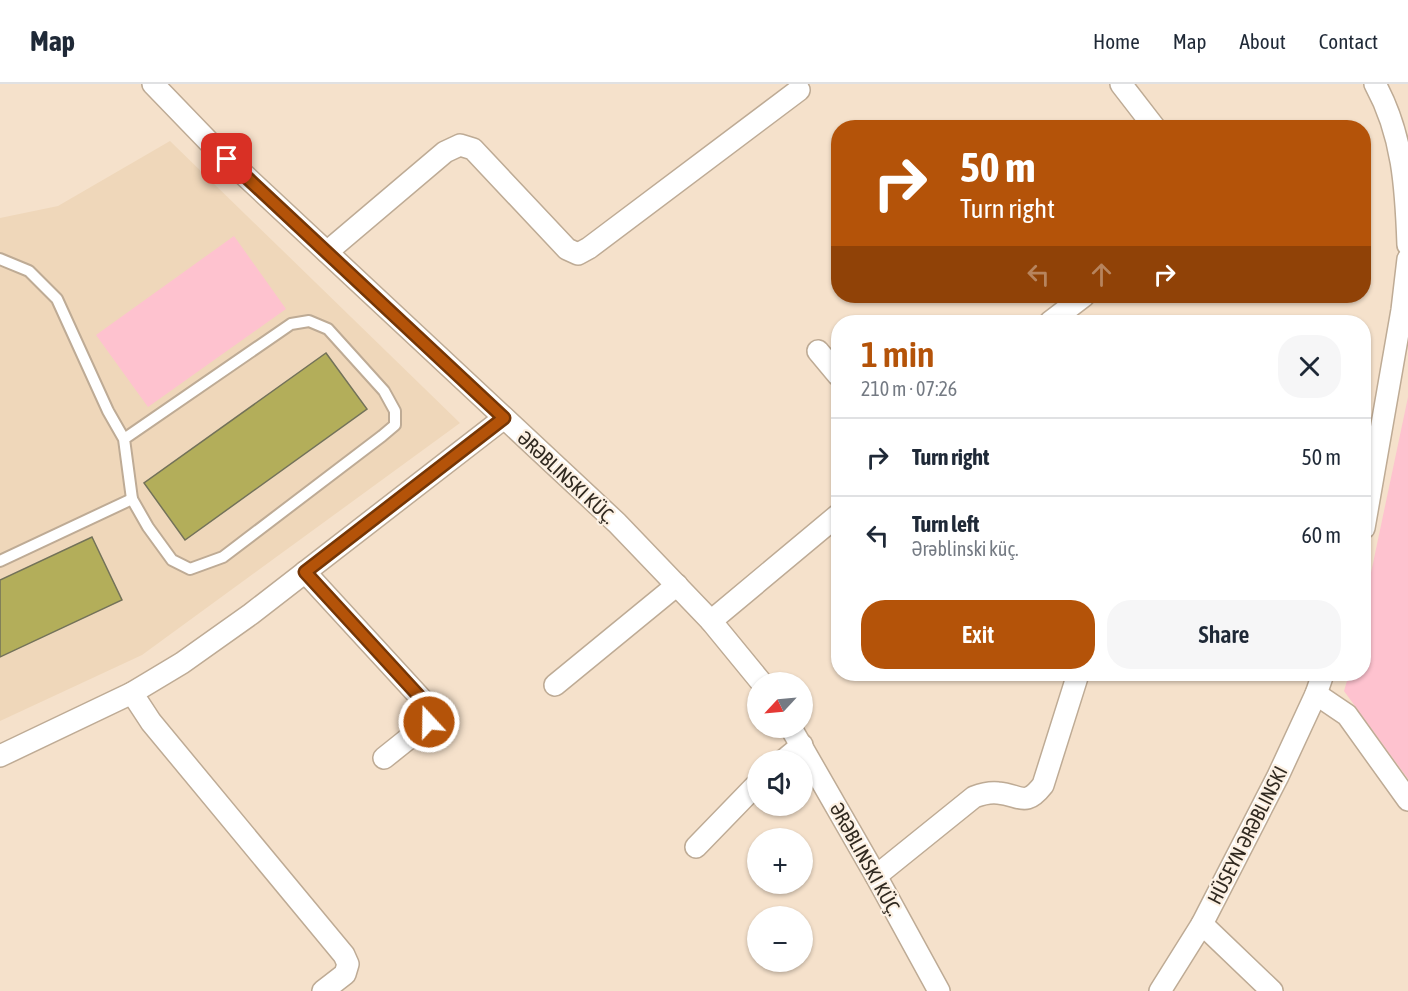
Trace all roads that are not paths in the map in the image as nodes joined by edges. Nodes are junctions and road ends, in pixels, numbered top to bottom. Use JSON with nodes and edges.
{"nodes":[{"id":1,"x":153,"y":84,"type":"edge"},
{"id":2,"x":1121,"y":84,"type":"edge"},
{"id":3,"x":1375,"y":84,"type":"edge"},
{"id":4,"x":799,"y":90,"type":"dead end"},
{"id":5,"x":1149,"y":120,"type":"edge"},
{"id":6,"x":1403,"y":145,"type":"edge"},
{"id":7,"x":1408,"y":245,"type":"edge"},
{"id":8,"x":327,"y":252,"type":"junction"},
{"id":9,"x":0,"y":259,"type":"edge"},
{"id":10,"x":1408,"y":259,"type":"edge"},
{"id":11,"x":1074,"y":303,"type":"edge"},
{"id":12,"x":1059,"y":315,"type":"edge"},
{"id":13,"x":818,"y":351,"type":"dead end"},
{"id":14,"x":831,"y":367,"type":"edge"},
{"id":15,"x":504,"y":418,"type":"junction"},
{"id":16,"x":124,"y":439,"type":"junction"},
{"id":17,"x":1371,"y":488,"type":"edge"},
{"id":18,"x":132,"y":499,"type":"junction"},
{"id":19,"x":831,"y":521,"type":"edge"},
{"id":20,"x":0,"y":561,"type":"edge"},
{"id":21,"x":305,"y":572,"type":"junction"},
{"id":22,"x":677,"y":585,"type":"junction"},
{"id":23,"x":711,"y":621,"type":"junction"},
{"id":24,"x":753,"y":672,"type":"edge"},
{"id":25,"x":1076,"y":681,"type":"edge"},
{"id":26,"x":1321,"y":681,"type":"edge"},
{"id":27,"x":555,"y":685,"type":"dead end"},
{"id":28,"x":132,"y":693,"type":"junction"},
{"id":29,"x":1316,"y":694,"type":"junction"},
{"id":30,"x":797,"y":738,"type":"edge"},
{"id":31,"x":0,"y":756,"type":"edge"},
{"id":32,"x":384,"y":758,"type":"dead end"},
{"id":33,"x":747,"y":794,"type":"edge"},
{"id":34,"x":1408,"y":800,"type":"edge"},
{"id":35,"x":696,"y":847,"type":"dead end"},
{"id":36,"x":876,"y":876,"type":"junction"},
{"id":37,"x":1202,"y":924,"type":"junction"},
{"id":38,"x":323,"y":991,"type":"edge"},
{"id":39,"x":939,"y":991,"type":"edge"},
{"id":40,"x":1160,"y":991,"type":"edge"},
{"id":41,"x":1272,"y":991,"type":"edge"}],
"edges":[{"from":1,"to":8,"type":"street","name":"ƏRƏBLINSKI KÜÇ."},
{"from":2,"to":5,"type":"street"},
{"from":3,"to":6,"type":"street"},
{"from":4,"to":8,"type":"street"},
{"from":6,"to":7,"type":"street"},
{"from":8,"to":15,"type":"street","name":"ƏRƏBLINSKI KÜÇ."},
{"from":9,"to":16,"type":"lane"},
{"from":10,"to":17,"type":"street"},
{"from":11,"to":12,"type":"street"},
{"from":13,"to":14,"type":"street"},
{"from":15,"to":21,"type":"street"},
{"from":15,"to":22,"type":"street","name":"ƏRƏBLINSKI KÜÇ."},
{"from":16,"to":18,"type":"lane"},
{"from":16,"to":18,"type":"lane"},
{"from":18,"to":20,"type":"lane"},
{"from":19,"to":23,"type":"street"},
{"from":21,"to":28,"type":"street"},
{"from":21,"to":32,"type":"street"},
{"from":22,"to":23,"type":"street","name":"ƏRƏBLINSKI KÜÇ."},
{"from":22,"to":27,"type":"street"},
{"from":23,"to":24,"type":"street","name":"ƏRƏBLINSKI KÜÇ."},
{"from":25,"to":36,"type":"street"},
{"from":26,"to":29,"type":"street","name":"HÜSEYN ƏRƏBLINSKI"},
{"from":28,"to":31,"type":"street"},
{"from":28,"to":38,"type":"street"},
{"from":29,"to":34,"type":"street"},
{"from":29,"to":37,"type":"street","name":"HÜSEYN ƏRƏBLINSKI"},
{"from":30,"to":36,"type":"street","name":"ƏRƏBLINSKI KÜÇ."},
{"from":33,"to":35,"type":"street"},
{"from":36,"to":39,"type":"street","name":"ƏRƏBLINSKI KÜÇ."},
{"from":37,"to":40,"type":"street","name":"HÜSEYN ƏRƏBLINSKI"},
{"from":37,"to":41,"type":"street"}]}
